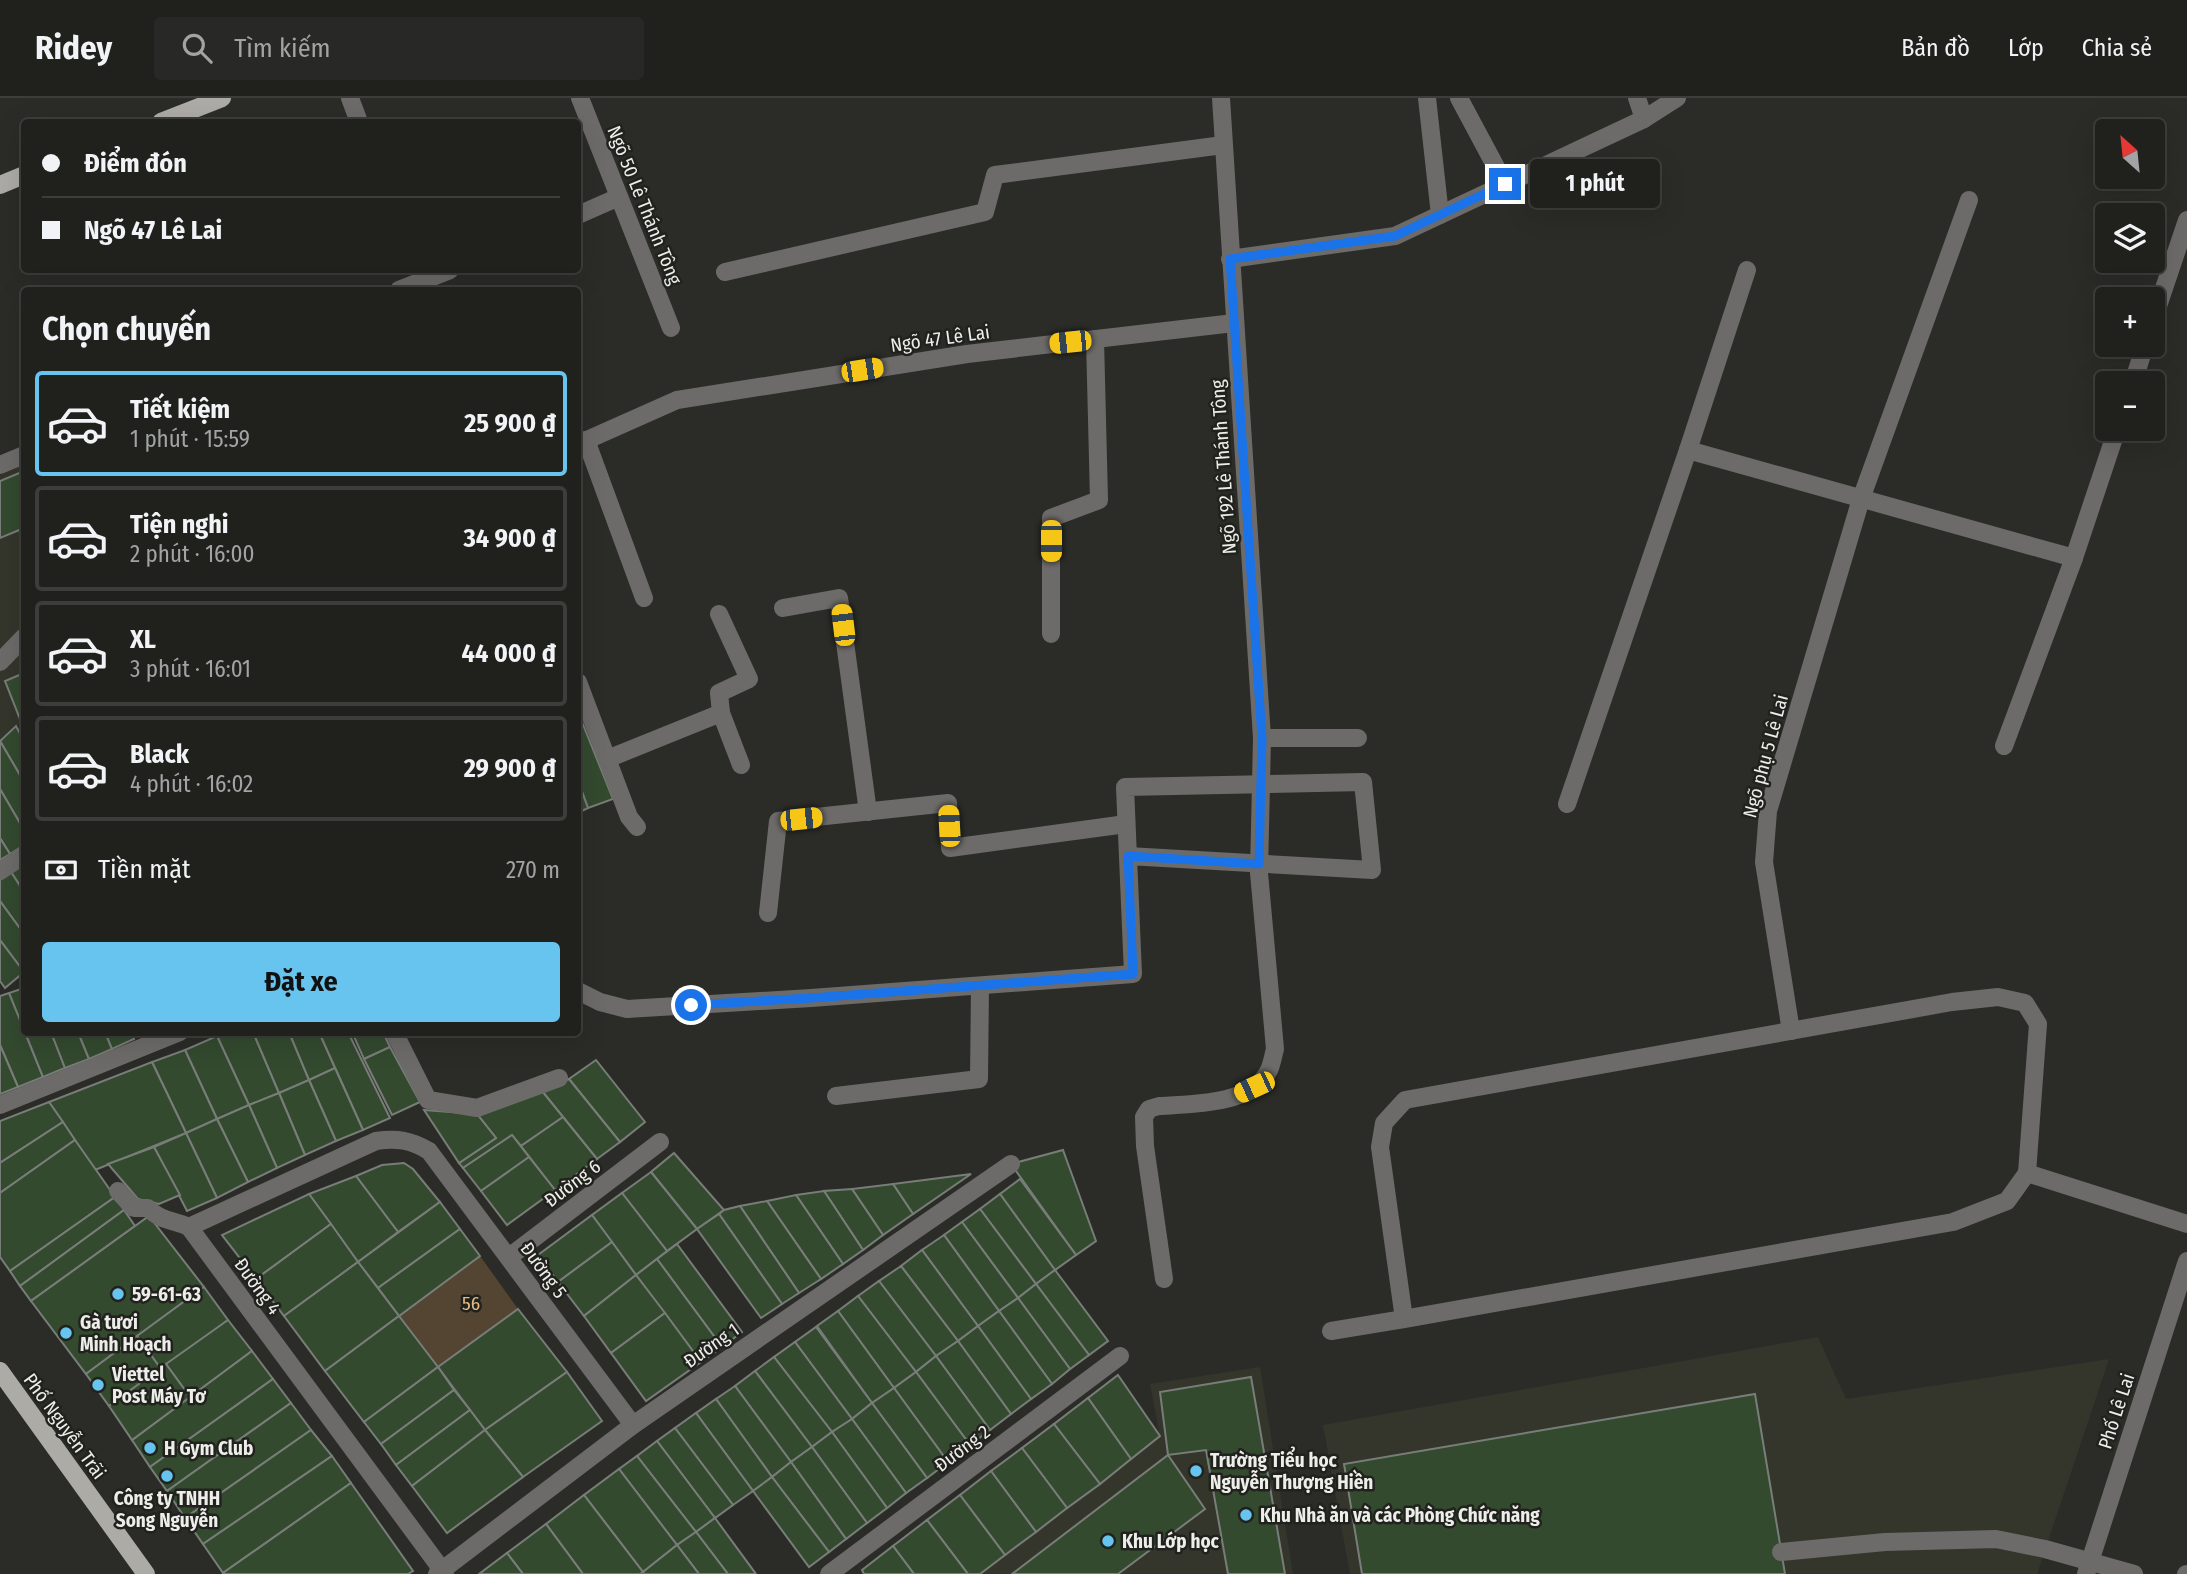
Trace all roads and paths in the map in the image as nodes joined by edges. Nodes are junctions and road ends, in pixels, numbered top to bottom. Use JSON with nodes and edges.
{"nodes":[{"id":1,"x":222,"y":98,"type":"edge"},
{"id":2,"x":350,"y":98,"type":"edge"},
{"id":3,"x":580,"y":98,"type":"edge"},
{"id":4,"x":1221,"y":98,"type":"edge"},
{"id":5,"x":1427,"y":98,"type":"edge"},
{"id":6,"x":1460,"y":98,"type":"edge"},
{"id":7,"x":1637,"y":98,"type":"edge"},
{"id":8,"x":1677,"y":98,"type":"edge"},
{"id":9,"x":1644,"y":118,"type":"junction"},
{"id":10,"x":169,"y":119,"type":"edge"},
{"id":11,"x":358,"y":119,"type":"edge"},
{"id":12,"x":1223,"y":145,"type":"junction"},
{"id":13,"x":21,"y":177,"type":"edge"},
{"id":14,"x":1505,"y":184,"type":"junction"},
{"id":15,"x":0,"y":185,"type":"edge"},
{"id":16,"x":620,"y":197,"type":"junction"},
{"id":17,"x":1969,"y":200,"type":"dead end"},
{"id":18,"x":581,"y":214,"type":"edge"},
{"id":19,"x":1440,"y":215,"type":"junction"},
{"id":20,"x":2187,"y":220,"type":"edge"},
{"id":21,"x":1230,"y":259,"type":"junction"},
{"id":22,"x":1747,"y":270,"type":"dead end"},
{"id":23,"x":725,"y":271,"type":"dead end"},
{"id":24,"x":441,"y":273,"type":"edge"},
{"id":25,"x":417,"y":281,"type":"edge"},
{"id":26,"x":2164,"y":287,"type":"edge"},
{"id":27,"x":1234,"y":324,"type":"junction"},
{"id":28,"x":671,"y":328,"type":"dead end"},
{"id":29,"x":1095,"y":339,"type":"junction"},
{"id":30,"x":2113,"y":441,"type":"edge"},
{"id":31,"x":582,"y":442,"type":"edge"},
{"id":32,"x":1688,"y":450,"type":"junction"},
{"id":33,"x":21,"y":456,"type":"edge"},
{"id":34,"x":0,"y":465,"type":"edge"},
{"id":35,"x":1861,"y":499,"type":"junction"},
{"id":36,"x":2074,"y":558,"type":"junction"},
{"id":37,"x":644,"y":598,"type":"dead end"},
{"id":38,"x":783,"y":608,"type":"dead end"},
{"id":39,"x":719,"y":614,"type":"dead end"},
{"id":40,"x":1051,"y":634,"type":"dead end"},
{"id":41,"x":21,"y":640,"type":"edge"},
{"id":42,"x":0,"y":662,"type":"edge"},
{"id":43,"x":581,"y":696,"type":"edge"},
{"id":44,"x":721,"y":713,"type":"junction"},
{"id":45,"x":1262,"y":738,"type":"junction"},
{"id":46,"x":1357,"y":738,"type":"dead end"},
{"id":47,"x":2004,"y":746,"type":"dead end"},
{"id":48,"x":607,"y":759,"type":"junction"},
{"id":49,"x":741,"y":765,"type":"dead end"},
{"id":50,"x":1567,"y":804,"type":"dead end"},
{"id":51,"x":868,"y":812,"type":"junction"},
{"id":52,"x":1126,"y":824,"type":"junction"},
{"id":53,"x":637,"y":827,"type":"dead end"},
{"id":54,"x":1128,"y":856,"type":"junction"},
{"id":55,"x":21,"y":857,"type":"edge"},
{"id":56,"x":1259,"y":864,"type":"junction"},
{"id":57,"x":0,"y":872,"type":"edge"},
{"id":58,"x":768,"y":913,"type":"dead end"},
{"id":59,"x":980,"y":986,"type":"junction"},
{"id":60,"x":581,"y":992,"type":"edge"},
{"id":61,"x":1791,"y":1031,"type":"junction"},
{"id":62,"x":160,"y":1036,"type":"edge"},
{"id":63,"x":396,"y":1036,"type":"edge"},
{"id":64,"x":141,"y":1040,"type":"edge"},
{"id":65,"x":559,"y":1078,"type":"dead end"},
{"id":66,"x":836,"y":1096,"type":"dead end"},
{"id":67,"x":0,"y":1105,"type":"edge"},
{"id":68,"x":660,"y":1142,"type":"dead end"},
{"id":69,"x":1011,"y":1164,"type":"dead end"},
{"id":70,"x":2027,"y":1173,"type":"junction"},
{"id":71,"x":118,"y":1191,"type":"dead end"},
{"id":72,"x":2187,"y":1224,"type":"edge"},
{"id":73,"x":189,"y":1227,"type":"junction"},
{"id":74,"x":509,"y":1257,"type":"junction"},
{"id":75,"x":2187,"y":1261,"type":"edge"},
{"id":76,"x":1164,"y":1279,"type":"dead end"},
{"id":77,"x":2180,"y":1306,"type":"edge"},
{"id":78,"x":1404,"y":1319,"type":"junction"},
{"id":79,"x":1332,"y":1331,"type":"dead end"},
{"id":80,"x":1120,"y":1356,"type":"dead end"},
{"id":81,"x":0,"y":1371,"type":"edge"},
{"id":82,"x":633,"y":1425,"type":"junction"},
{"id":83,"x":1781,"y":1552,"type":"dead end"},
{"id":84,"x":2088,"y":1568,"type":"edge"},
{"id":85,"x":441,"y":1573,"type":"edge"},
{"id":86,"x":146,"y":1574,"type":"edge"},
{"id":87,"x":829,"y":1574,"type":"edge"},
{"id":88,"x":2134,"y":1574,"type":"edge"}],
"edges":[{"from":1,"to":10,"type":"main road"},
{"from":2,"to":11,"type":"street"},
{"from":3,"to":16,"type":"street","name":"Ngõ 50 Lê Thánh Tông"},
{"from":4,"to":12,"type":"street","name":"Ngõ 192 Lê Thánh Tông"},
{"from":5,"to":19,"type":"street"},
{"from":6,"to":14,"type":"street"},
{"from":7,"to":9,"type":"street"},
{"from":8,"to":9,"type":"street"},
{"from":9,"to":14,"type":"street"},
{"from":12,"to":21,"type":"street","name":"Ngõ 192 Lê Thánh Tông"},
{"from":12,"to":23,"type":"street"},
{"from":13,"to":15,"type":"main road"},
{"from":14,"to":19,"type":"street"},
{"from":16,"to":18,"type":"street"},
{"from":16,"to":28,"type":"street","name":"Ngõ 50 Lê Thánh Tông"},
{"from":17,"to":35,"type":"street","name":"Ngõ phụ 5 Lê Lai"},
{"from":19,"to":21,"type":"street"},
{"from":20,"to":26,"type":"street"},
{"from":21,"to":27,"type":"street","name":"Ngõ 192 Lê Thánh Tông"},
{"from":22,"to":32,"type":"street"},
{"from":24,"to":25,"type":"street"},
{"from":27,"to":29,"type":"street","name":"Ngõ 47 Lê Lai"},
{"from":27,"to":45,"type":"street","name":"Ngõ 192 Lê Thánh Tông"},
{"from":29,"to":31,"type":"street","name":"Ngõ 47 Lê Lai"},
{"from":29,"to":40,"type":"street"},
{"from":30,"to":36,"type":"street"},
{"from":31,"to":37,"type":"street"},
{"from":32,"to":35,"type":"street"},
{"from":32,"to":50,"type":"street"},
{"from":33,"to":34,"type":"street"},
{"from":35,"to":36,"type":"street"},
{"from":35,"to":61,"type":"street","name":"Ngõ phụ 5 Lê Lai"},
{"from":36,"to":47,"type":"street"},
{"from":38,"to":51,"type":"street"},
{"from":39,"to":44,"type":"street"},
{"from":41,"to":42,"type":"street"},
{"from":43,"to":48,"type":"street"},
{"from":44,"to":48,"type":"street"},
{"from":44,"to":49,"type":"street"},
{"from":45,"to":46,"type":"street"},
{"from":45,"to":56,"type":"street","name":"Ngõ 192 Lê Thánh Tông"},
{"from":48,"to":53,"type":"street"},
{"from":51,"to":52,"type":"street"},
{"from":51,"to":58,"type":"street"},
{"from":52,"to":54,"type":"street"},
{"from":52,"to":56,"type":"street"},
{"from":54,"to":56,"type":"street"},
{"from":54,"to":59,"type":"street"},
{"from":55,"to":57,"type":"street"},
{"from":56,"to":76,"type":"street","name":"Ngõ 192 Lê Thánh Tông"},
{"from":59,"to":60,"type":"street"},
{"from":59,"to":66,"type":"street"},
{"from":61,"to":70,"type":"street"},
{"from":61,"to":78,"type":"street"},
{"from":62,"to":64,"type":"street"},
{"from":63,"to":65,"type":"street"},
{"from":64,"to":67,"type":"street"},
{"from":68,"to":74,"type":"street","name":"Đường 6"},
{"from":69,"to":82,"type":"street","name":"Đường 1"},
{"from":70,"to":72,"type":"street"},
{"from":70,"to":78,"type":"street"},
{"from":71,"to":73,"type":"street"},
{"from":73,"to":74,"type":"street","name":"Đường 5"},
{"from":73,"to":85,"type":"street","name":"Đường 4"},
{"from":74,"to":82,"type":"street","name":"Đường 5"},
{"from":75,"to":77,"type":"street","name":"Phố Lê Lai"},
{"from":77,"to":84,"type":"street","name":"Phố Lê Lai"},
{"from":78,"to":79,"type":"street"},
{"from":80,"to":87,"type":"street","name":"Đường 2"},
{"from":81,"to":86,"type":"main road","name":"Phố Nguyễn Trãi"},
{"from":82,"to":85,"type":"street","name":"Đường 1"},
{"from":83,"to":84,"type":"street"},
{"from":84,"to":88,"type":"street"}]}
